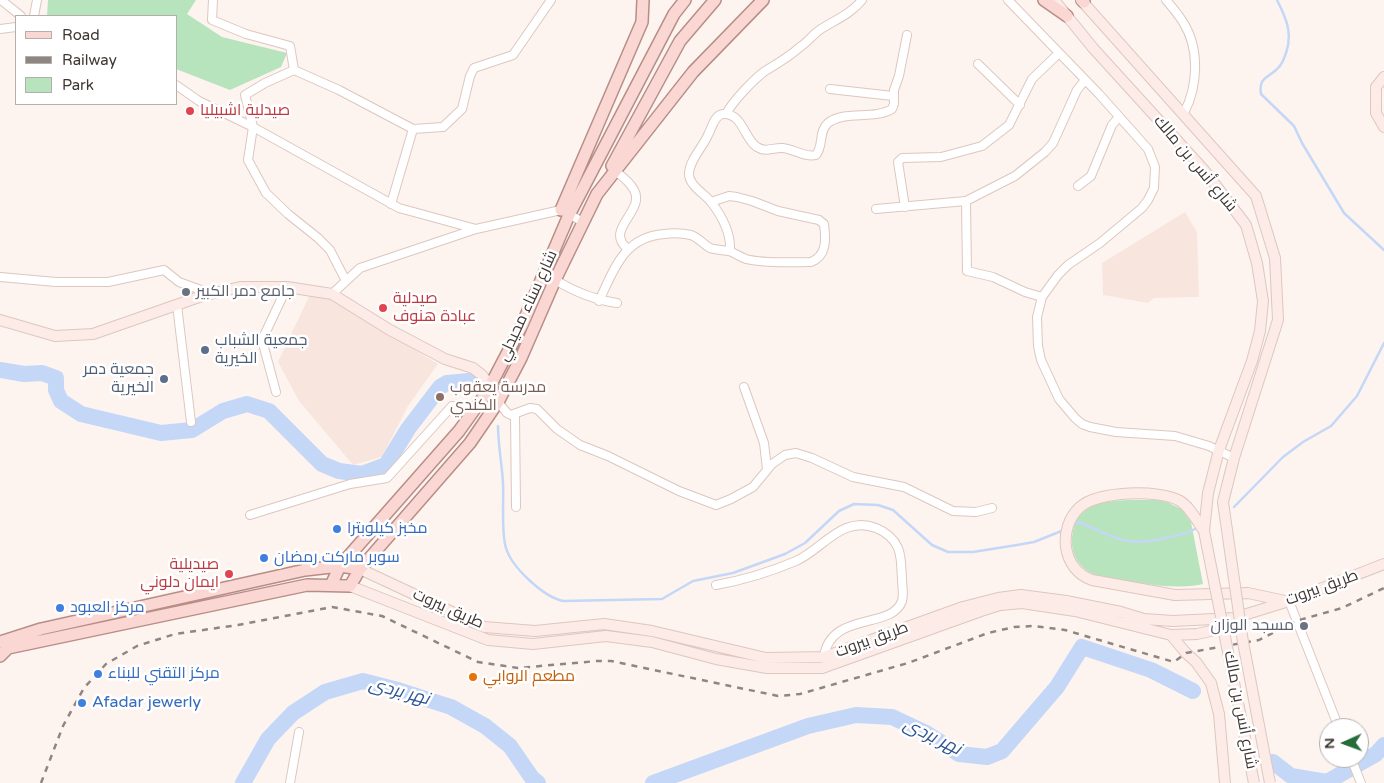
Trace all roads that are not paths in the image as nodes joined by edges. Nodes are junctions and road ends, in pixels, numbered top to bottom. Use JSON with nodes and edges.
{"nodes":[{"id":1,"x":1,"y":0,"type":"edge"},
{"id":2,"x":36,"y":0,"type":"edge"},
{"id":3,"x":213,"y":0,"type":"edge"},
{"id":4,"x":551,"y":0,"type":"edge"},
{"id":5,"x":642,"y":0,"type":"edge"},
{"id":6,"x":685,"y":0,"type":"edge"},
{"id":7,"x":715,"y":0,"type":"edge"},
{"id":8,"x":763,"y":0,"type":"edge"},
{"id":9,"x":862,"y":0,"type":"edge"},
{"id":10,"x":1008,"y":0,"type":"edge"},
{"id":11,"x":1044,"y":0,"type":"edge"},
{"id":12,"x":1054,"y":0,"type":"edge"},
{"id":13,"x":1166,"y":0,"type":"edge"},
{"id":14,"x":1082,"y":1,"type":"edge"},
{"id":15,"x":21,"y":15,"type":"edge"},
{"id":16,"x":34,"y":15,"type":"edge"},
{"id":17,"x":1067,"y":16,"type":"junction"},
{"id":18,"x":15,"y":27,"type":"edge"},
{"id":19,"x":0,"y":29,"type":"edge"},
{"id":20,"x":907,"y":35,"type":"dead end"},
{"id":21,"x":1059,"y":53,"type":"junction"},
{"id":22,"x":978,"y":64,"type":"dead end"},
{"id":23,"x":294,"y":70,"type":"junction"},
{"id":24,"x":1384,"y":77,"type":"edge"},
{"id":25,"x":1085,"y":80,"type":"junction"},
{"id":26,"x":178,"y":86,"type":"edge"},
{"id":27,"x":830,"y":89,"type":"dead end"},
{"id":28,"x":893,"y":96,"type":"junction"},
{"id":29,"x":1020,"y":105,"type":"junction"},
{"id":30,"x":1184,"y":113,"type":"junction"},
{"id":31,"x":726,"y":114,"type":"junction"},
{"id":32,"x":1119,"y":116,"type":"junction"},
{"id":33,"x":253,"y":127,"type":"junction"},
{"id":34,"x":1384,"y":127,"type":"edge"},
{"id":35,"x":413,"y":129,"type":"junction"},
{"id":36,"x":615,"y":171,"type":"junction"},
{"id":37,"x":1078,"y":186,"type":"dead end"},
{"id":38,"x":597,"y":194,"type":"junction"},
{"id":39,"x":966,"y":201,"type":"junction"},
{"id":40,"x":711,"y":202,"type":"junction"},
{"id":41,"x":391,"y":204,"type":"junction"},
{"id":42,"x":905,"y":207,"type":"junction"},
{"id":43,"x":876,"y":208,"type":"dead end"},
{"id":44,"x":565,"y":212,"type":"junction"},
{"id":45,"x":583,"y":222,"type":"junction"},
{"id":46,"x":476,"y":229,"type":"junction"},
{"id":47,"x":628,"y":249,"type":"junction"},
{"id":48,"x":730,"y":251,"type":"junction"},
{"id":49,"x":0,"y":277,"type":"edge"},
{"id":50,"x":555,"y":280,"type":"junction"},
{"id":51,"x":346,"y":281,"type":"junction"},
{"id":52,"x":287,"y":286,"type":"junction"},
{"id":53,"x":212,"y":294,"type":"junction"},
{"id":54,"x":332,"y":294,"type":"junction"},
{"id":55,"x":1042,"y":297,"type":"junction"},
{"id":56,"x":600,"y":301,"type":"junction"},
{"id":57,"x":617,"y":303,"type":"dead end"},
{"id":58,"x":177,"y":305,"type":"junction"},
{"id":59,"x":0,"y":320,"type":"edge"},
{"id":60,"x":744,"y":387,"type":"dead end"},
{"id":61,"x":276,"y":392,"type":"dead end"},
{"id":62,"x":487,"y":392,"type":"junction"},
{"id":63,"x":498,"y":402,"type":"junction"},
{"id":64,"x":476,"y":409,"type":"junction"},
{"id":65,"x":514,"y":414,"type":"junction"},
{"id":66,"x":191,"y":422,"type":"dead end"},
{"id":67,"x":1219,"y":450,"type":"junction"},
{"id":68,"x":1234,"y":458,"type":"junction"},
{"id":69,"x":767,"y":469,"type":"junction"},
{"id":70,"x":516,"y":507,"type":"dead end"},
{"id":71,"x":992,"y":508,"type":"dead end"},
{"id":72,"x":250,"y":515,"type":"dead end"},
{"id":73,"x":1204,"y":531,"type":"junction"},
{"id":74,"x":1384,"y":564,"type":"edge"},
{"id":75,"x":340,"y":566,"type":"junction"},
{"id":76,"x":360,"y":568,"type":"junction"},
{"id":77,"x":331,"y":585,"type":"junction"},
{"id":78,"x":716,"y":585,"type":"dead end"},
{"id":79,"x":350,"y":586,"type":"junction"},
{"id":80,"x":1289,"y":602,"type":"junction"},
{"id":81,"x":1234,"y":618,"type":"junction"},
{"id":82,"x":1171,"y":635,"type":"junction"},
{"id":83,"x":0,"y":642,"type":"edge"},
{"id":84,"x":0,"y":656,"type":"edge"},
{"id":85,"x":824,"y":657,"type":"junction"},
{"id":86,"x":1335,"y":718,"type":"edge"},
{"id":87,"x":299,"y":732,"type":"dead end"},
{"id":88,"x":1355,"y":768,"type":"edge"},
{"id":89,"x":1360,"y":781,"type":"edge"},
{"id":90,"x":290,"y":783,"type":"edge"},
{"id":91,"x":1225,"y":783,"type":"edge"},
{"id":92,"x":1254,"y":783,"type":"edge"},
{"id":93,"x":1270,"y":783,"type":"edge"}],
"edges":[{"from":1,"to":15,"type":"street"},
{"from":2,"to":16,"type":"street"},
{"from":3,"to":23,"type":"street"},
{"from":4,"to":35,"type":"street"},
{"from":5,"to":44,"type":"main road"},
{"from":6,"to":44,"type":"main road","name":"شارع سناء محيدلي"},
{"from":7,"to":38,"type":"main road"},
{"from":8,"to":36,"type":"main road"},
{"from":9,"to":31,"type":"street"},
{"from":10,"to":21,"type":"street"},
{"from":11,"to":17,"type":"main road"},
{"from":12,"to":17,"type":"street","name":"شارع أنس بن مالك"},
{"from":13,"to":30,"type":"street"},
{"from":14,"to":30,"type":"street","name":"شارع أنس بن مالك"},
{"from":17,"to":67,"type":"street","name":"شارع أنس بن مالك"},
{"from":18,"to":19,"type":"street"},
{"from":20,"to":28,"type":"street"},
{"from":21,"to":25,"type":"street"},
{"from":21,"to":29,"type":"street"},
{"from":22,"to":29,"type":"street"},
{"from":23,"to":33,"type":"street"},
{"from":23,"to":35,"type":"street"},
{"from":24,"to":34,"type":"street"},
{"from":25,"to":32,"type":"street"},
{"from":25,"to":39,"type":"street"},
{"from":26,"to":33,"type":"street"},
{"from":27,"to":28,"type":"street"},
{"from":28,"to":31,"type":"street"},
{"from":29,"to":42,"type":"street"},
{"from":30,"to":68,"type":"street","name":"شارع أنس بن مالك"},
{"from":31,"to":40,"type":"street"},
{"from":32,"to":37,"type":"street"},
{"from":32,"to":55,"type":"street"},
{"from":33,"to":41,"type":"street"},
{"from":33,"to":51,"type":"street"},
{"from":35,"to":41,"type":"street"},
{"from":36,"to":38,"type":"main road"},
{"from":36,"to":47,"type":"street"},
{"from":38,"to":45,"type":"main road"},
{"from":39,"to":42,"type":"street"},
{"from":39,"to":55,"type":"street"},
{"from":40,"to":48,"type":"street"},
{"from":40,"to":48,"type":"street"},
{"from":41,"to":46,"type":"street"},
{"from":42,"to":43,"type":"street"},
{"from":44,"to":45,"type":"street"},
{"from":44,"to":46,"type":"street"},
{"from":44,"to":62,"type":"main road","name":"شارع سناء محيدلي"},
{"from":45,"to":50,"type":"main road"},
{"from":46,"to":51,"type":"street"},
{"from":47,"to":48,"type":"street"},
{"from":47,"to":56,"type":"street"},
{"from":49,"to":53,"type":"street"},
{"from":50,"to":56,"type":"street"},
{"from":50,"to":63,"type":"main road"},
{"from":51,"to":54,"type":"street"},
{"from":52,"to":53,"type":"street"},
{"from":52,"to":54,"type":"street"},
{"from":52,"to":61,"type":"street"},
{"from":53,"to":58,"type":"street"},
{"from":54,"to":62,"type":"street"},
{"from":55,"to":67,"type":"street"},
{"from":56,"to":57,"type":"street"},
{"from":58,"to":59,"type":"street"},
{"from":58,"to":66,"type":"street"},
{"from":60,"to":69,"type":"street"},
{"from":62,"to":63,"type":"street"},
{"from":62,"to":64,"type":"main road","name":"شارع سناء محيدلي"},
{"from":63,"to":65,"type":"street"},
{"from":63,"to":76,"type":"main road"},
{"from":64,"to":72,"type":"street"},
{"from":64,"to":75,"type":"main road","name":"شارع سناء محيدلي"},
{"from":65,"to":69,"type":"street"},
{"from":65,"to":70,"type":"street"},
{"from":67,"to":68,"type":"street"},
{"from":67,"to":73,"type":"street","name":"شارع أنس بن مالك"},
{"from":68,"to":93,"type":"street","name":"شارع أنس بن مالك","bridge":true},
{"from":69,"to":71,"type":"street"},
{"from":73,"to":80,"type":"street"},
{"from":73,"to":92,"type":"street","name":"شارع أنس بن مالك","bridge":true},
{"from":74,"to":80,"type":"street","name":"طريق بيروت"},
{"from":75,"to":76,"type":"main road"},
{"from":75,"to":77,"type":"main road","name":"شارع سناء محيدلي"},
{"from":75,"to":83,"type":"main road"},
{"from":76,"to":79,"type":"main road"},
{"from":76,"to":85,"type":"street","name":"طريق بيروت"},
{"from":77,"to":79,"type":"main road"},
{"from":77,"to":84,"type":"main road"},
{"from":78,"to":85,"type":"street"},
{"from":79,"to":82,"type":"street"},
{"from":80,"to":81,"type":"street","name":"طريق بيروت"},
{"from":80,"to":86,"type":"street"},
{"from":81,"to":82,"type":"street"},
{"from":81,"to":85,"type":"street","name":"طريق بيروت"},
{"from":82,"to":91,"type":"street"},
{"from":87,"to":90,"type":"street"},
{"from":88,"to":89,"type":"street"}]}
